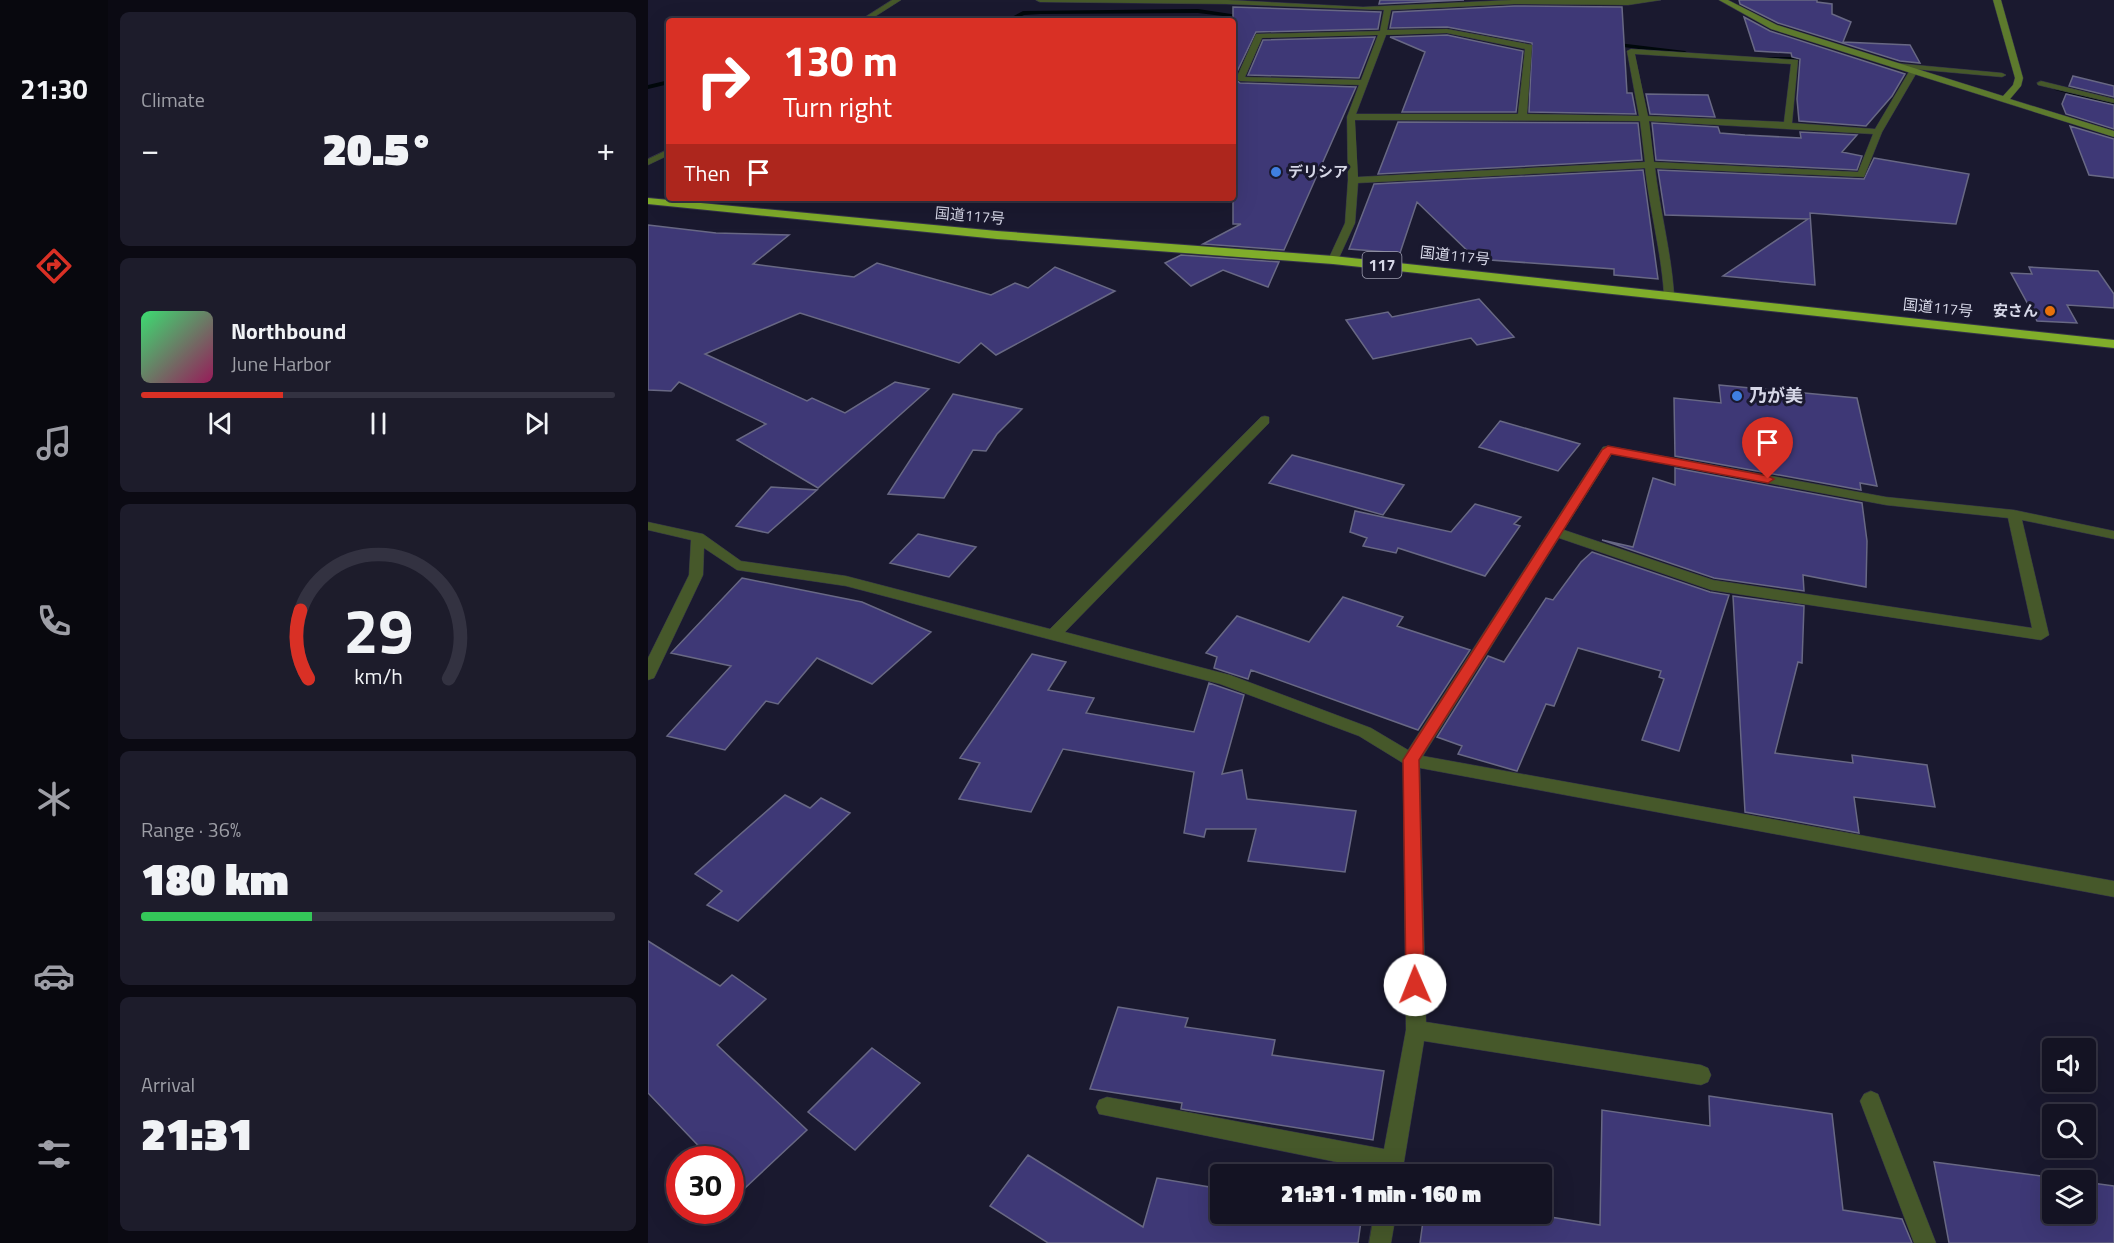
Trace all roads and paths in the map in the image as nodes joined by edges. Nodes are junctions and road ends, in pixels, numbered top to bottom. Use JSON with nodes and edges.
{"nodes":[{"id":1,"x":897,"y":0,"type":"edge"},
{"id":2,"x":1040,"y":0,"type":"edge"},
{"id":3,"x":1657,"y":0,"type":"edge"},
{"id":4,"x":1723,"y":0,"type":"edge"},
{"id":5,"x":1997,"y":0,"type":"edge"},
{"id":6,"x":1309,"y":3,"type":"edge"},
{"id":7,"x":1388,"y":9,"type":"junction"},
{"id":8,"x":868,"y":18,"type":"edge"},
{"id":9,"x":1383,"y":33,"type":"junction"},
{"id":10,"x":1894,"y":65,"type":"junction"},
{"id":11,"x":1913,"y":72,"type":"junction"},
{"id":12,"x":2002,"y":75,"type":"dead end"},
{"id":13,"x":1364,"y":82,"type":"junction"},
{"id":14,"x":2042,"y":83,"type":"dead end"},
{"id":15,"x":2004,"y":100,"type":"junction"},
{"id":16,"x":2114,"y":101,"type":"edge"},
{"id":17,"x":1351,"y":117,"type":"junction"},
{"id":18,"x":1522,"y":118,"type":"junction"},
{"id":19,"x":1644,"y":119,"type":"junction"},
{"id":20,"x":1788,"y":124,"type":"junction"},
{"id":21,"x":1878,"y":132,"type":"junction"},
{"id":22,"x":2114,"y":134,"type":"edge"},
{"id":23,"x":666,"y":153,"type":"edge"},
{"id":24,"x":648,"y":162,"type":"edge"},
{"id":25,"x":1649,"y":165,"type":"junction"},
{"id":26,"x":1353,"y":180,"type":"junction"},
{"id":27,"x":648,"y":201,"type":"edge"},
{"id":28,"x":1333,"y":260,"type":"junction"},
{"id":29,"x":1669,"y":294,"type":"junction"},
{"id":30,"x":2114,"y":344,"type":"edge"},
{"id":31,"x":1265,"y":420,"type":"dead end"},
{"id":32,"x":2014,"y":514,"type":"junction"},
{"id":33,"x":648,"y":526,"type":"edge"},
{"id":34,"x":1556,"y":532,"type":"junction"},
{"id":35,"x":2114,"y":535,"type":"edge"},
{"id":36,"x":698,"y":537,"type":"junction"},
{"id":37,"x":1053,"y":635,"type":"junction"},
{"id":38,"x":648,"y":674,"type":"edge"},
{"id":39,"x":1411,"y":760,"type":"junction"},
{"id":40,"x":2114,"y":889,"type":"edge"},
{"id":41,"x":1416,"y":1030,"type":"junction"},
{"id":42,"x":1701,"y":1075,"type":"dead end"},
{"id":43,"x":1871,"y":1101,"type":"dead end"},
{"id":44,"x":1107,"y":1107,"type":"dead end"},
{"id":45,"x":1373,"y":1164,"type":"edge"},
{"id":46,"x":1393,"y":1164,"type":"edge"},
{"id":47,"x":1383,"y":1224,"type":"edge"},
{"id":48,"x":1380,"y":1243,"type":"edge"},
{"id":49,"x":1925,"y":1243,"type":"edge"}],
"edges":[{"from":1,"to":8,"type":"street"},
{"from":2,"to":6,"type":"street"},
{"from":3,"to":7,"type":"street"},
{"from":4,"to":10,"type":"street"},
{"from":5,"to":15,"type":"street"},
{"from":6,"to":7,"type":"street"},
{"from":7,"to":9,"type":"street"},
{"from":9,"to":13,"type":"street"},
{"from":9,"to":13,"type":"street"},
{"from":9,"to":18,"type":"street"},
{"from":10,"to":11,"type":"street"},
{"from":10,"to":12,"type":"street"},
{"from":11,"to":15,"type":"street"},
{"from":11,"to":21,"type":"street"},
{"from":13,"to":17,"type":"street"},
{"from":14,"to":16,"type":"street"},
{"from":15,"to":22,"type":"street"},
{"from":17,"to":18,"type":"street"},
{"from":17,"to":26,"type":"street"},
{"from":18,"to":19,"type":"street"},
{"from":19,"to":20,"type":"street"},
{"from":19,"to":20,"type":"street"},
{"from":19,"to":25,"type":"street"},
{"from":20,"to":21,"type":"street"},
{"from":21,"to":25,"type":"street"},
{"from":23,"to":24,"type":"street"},
{"from":25,"to":26,"type":"street"},
{"from":25,"to":29,"type":"street"},
{"from":26,"to":28,"type":"street"},
{"from":27,"to":28,"type":"highway","name":"国道117号","number":"117"},
{"from":28,"to":29,"type":"highway","name":"国道117号","number":"117"},
{"from":29,"to":30,"type":"highway","name":"国道117号","number":"117"},
{"from":31,"to":37,"type":"street"},
{"from":32,"to":34,"type":"street"},
{"from":32,"to":34,"type":"street"},
{"from":32,"to":35,"type":"street"},
{"from":33,"to":36,"type":"street"},
{"from":34,"to":39,"type":"street"},
{"from":36,"to":37,"type":"street"},
{"from":36,"to":38,"type":"street"},
{"from":37,"to":39,"type":"street"},
{"from":39,"to":40,"type":"street"},
{"from":39,"to":41,"type":"street"},
{"from":41,"to":42,"type":"street"},
{"from":41,"to":46,"type":"street"},
{"from":43,"to":49,"type":"street"},
{"from":44,"to":45,"type":"street"},
{"from":47,"to":48,"type":"street"}]}
